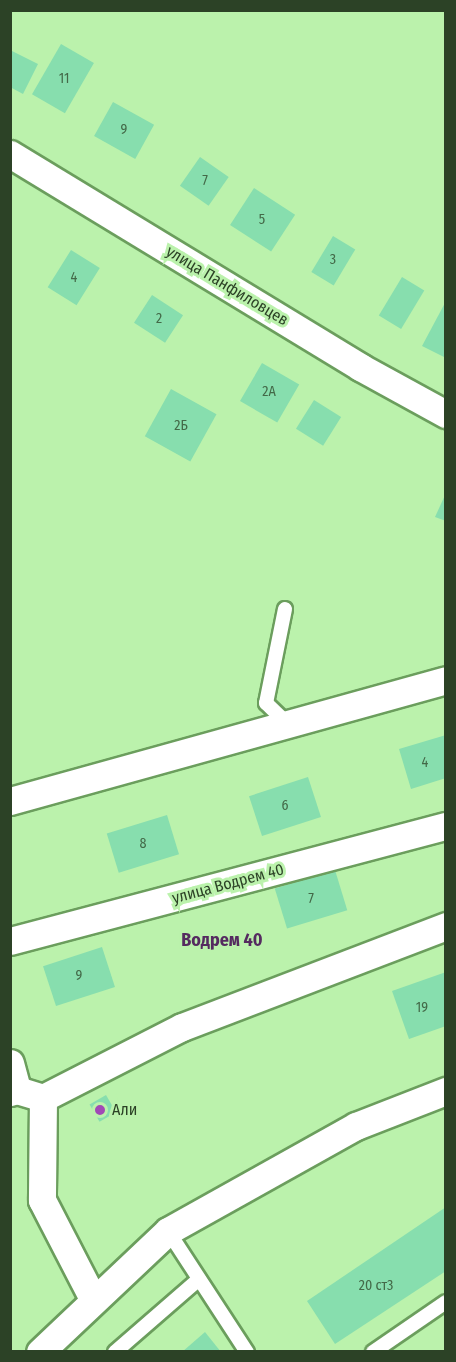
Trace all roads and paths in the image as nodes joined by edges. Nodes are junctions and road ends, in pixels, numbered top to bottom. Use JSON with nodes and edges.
{"nodes":[{"id":1,"x":10,"y":154,"type":"edge"},
{"id":2,"x":446,"y":414,"type":"edge"},
{"id":3,"x":285,"y":609,"type":"dead end"},
{"id":4,"x":446,"y":680,"type":"edge"},
{"id":5,"x":288,"y":724,"type":"junction"},
{"id":6,"x":10,"y":801,"type":"edge"},
{"id":7,"x":446,"y":826,"type":"edge"},
{"id":8,"x":446,"y":926,"type":"edge"},
{"id":9,"x":10,"y":941,"type":"edge"},
{"id":10,"x":10,"y":1063,"type":"edge"},
{"id":11,"x":14,"y":1091,"type":"edge"},
{"id":12,"x":446,"y":1092,"type":"edge"},
{"id":13,"x":43,"y":1098,"type":"junction"},
{"id":14,"x":168,"y":1231,"type":"junction"},
{"id":15,"x":199,"y":1279,"type":"junction"},
{"id":16,"x":93,"y":1299,"type":"junction"},
{"id":17,"x":446,"y":1302,"type":"edge"},
{"id":18,"x":40,"y":1352,"type":"edge"},
{"id":19,"x":115,"y":1352,"type":"edge"},
{"id":20,"x":247,"y":1352,"type":"edge"},
{"id":21,"x":373,"y":1352,"type":"edge"}],
"edges":[{"from":1,"to":2,"type":"street","name":"улица Панфиловцев"},
{"from":3,"to":5,"type":"lane"},
{"from":4,"to":5,"type":"street"},
{"from":5,"to":6,"type":"street"},
{"from":7,"to":9,"type":"street","name":"улица Водрем 40"},
{"from":8,"to":13,"type":"street"},
{"from":10,"to":11,"type":"street"},
{"from":11,"to":13,"type":"street"},
{"from":12,"to":14,"type":"street"},
{"from":13,"to":16,"type":"street"},
{"from":14,"to":15,"type":"lane"},
{"from":14,"to":16,"type":"street"},
{"from":15,"to":19,"type":"lane"},
{"from":15,"to":20,"type":"lane"},
{"from":16,"to":18,"type":"street"},
{"from":17,"to":21,"type":"lane"}]}
